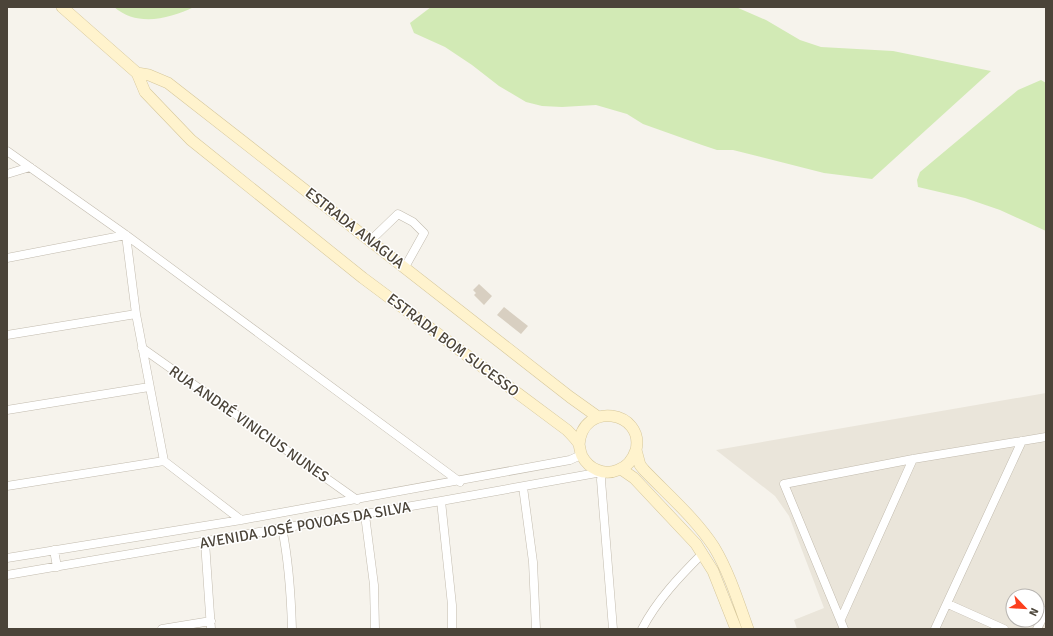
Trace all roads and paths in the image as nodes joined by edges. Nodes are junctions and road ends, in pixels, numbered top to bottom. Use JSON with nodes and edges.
{"nodes":[{"id":1,"x":62,"y":7,"type":"edge"},
{"id":2,"x":137,"y":73,"type":"junction"},
{"id":3,"x":8,"y":153,"type":"edge"},
{"id":4,"x":30,"y":167,"type":"junction"},
{"id":5,"x":7,"y":174,"type":"edge"},
{"id":6,"x":126,"y":235,"type":"junction"},
{"id":7,"x":371,"y":240,"type":"junction"},
{"id":8,"x":7,"y":258,"type":"edge"},
{"id":9,"x":405,"y":267,"type":"junction"},
{"id":10,"x":136,"y":314,"type":"junction"},
{"id":11,"x":7,"y":335,"type":"edge"},
{"id":12,"x":142,"y":348,"type":"junction"},
{"id":13,"x":149,"y":387,"type":"junction"},
{"id":14,"x":7,"y":410,"type":"edge"},
{"id":15,"x":598,"y":417,"type":"junction"},
{"id":16,"x":1046,"y":437,"type":"edge"},
{"id":17,"x":1022,"y":441,"type":"junction"},
{"id":18,"x":580,"y":450,"type":"junction"},
{"id":19,"x":636,"y":450,"type":"junction"},
{"id":20,"x":913,"y":459,"type":"junction"},
{"id":21,"x":164,"y":461,"type":"junction"},
{"id":22,"x":621,"y":469,"type":"junction"},
{"id":23,"x":602,"y":472,"type":"junction"},
{"id":24,"x":460,"y":482,"type":"junction"},
{"id":25,"x":7,"y":486,"type":"edge"},
{"id":26,"x":523,"y":487,"type":"junction"},
{"id":27,"x":665,"y":492,"type":"junction"},
{"id":28,"x":357,"y":500,"type":"junction"},
{"id":29,"x":441,"y":501,"type":"junction"},
{"id":30,"x":657,"y":501,"type":"junction"},
{"id":31,"x":365,"y":515,"type":"junction"},
{"id":32,"x":241,"y":520,"type":"junction"},
{"id":33,"x":282,"y":528,"type":"junction"},
{"id":34,"x":205,"y":542,"type":"junction"},
{"id":35,"x":54,"y":550,"type":"junction"},
{"id":36,"x":702,"y":553,"type":"junction"},
{"id":37,"x":7,"y":558,"type":"edge"},
{"id":38,"x":57,"y":567,"type":"junction"},
{"id":39,"x":7,"y":575,"type":"edge"},
{"id":40,"x":948,"y":604,"type":"junction"},
{"id":41,"x":1046,"y":611,"type":"edge"},
{"id":42,"x":841,"y":619,"type":"junction"},
{"id":43,"x":211,"y":625,"type":"edge"},
{"id":44,"x":162,"y":629,"type":"edge"},
{"id":45,"x":292,"y":629,"type":"edge"},
{"id":46,"x":375,"y":629,"type":"edge"},
{"id":47,"x":452,"y":629,"type":"edge"},
{"id":48,"x":536,"y":629,"type":"edge"},
{"id":49,"x":613,"y":629,"type":"edge"},
{"id":50,"x":642,"y":629,"type":"edge"},
{"id":51,"x":736,"y":629,"type":"edge"},
{"id":52,"x":748,"y":629,"type":"edge"},
{"id":53,"x":844,"y":629,"type":"edge"},
{"id":54,"x":935,"y":629,"type":"edge"},
{"id":55,"x":1004,"y":629,"type":"edge"},
{"id":56,"x":1037,"y":629,"type":"edge"}],
"edges":[{"from":1,"to":2,"type":"main road","name":"ESTRADA ANAGUA"},
{"from":2,"to":7,"type":"main road","name":"ESTRADA ANAGUA"},
{"from":2,"to":18,"type":"main road","name":"ESTRADA BOM SUCESSO"},
{"from":3,"to":4,"type":"street"},
{"from":4,"to":5,"type":"street"},
{"from":4,"to":6,"type":"street"},
{"from":6,"to":8,"type":"street"},
{"from":6,"to":10,"type":"street"},
{"from":6,"to":24,"type":"street"},
{"from":7,"to":9,"type":"main road","name":"ESTRADA ANAGUA"},
{"from":7,"to":9,"type":"street"},
{"from":9,"to":15,"type":"main road","name":"ESTRADA ANAGUA"},
{"from":10,"to":11,"type":"street"},
{"from":10,"to":12,"type":"street"},
{"from":12,"to":13,"type":"street"},
{"from":12,"to":28,"type":"street","name":"RUA ANDRÉ VINICIUS NUNES"},
{"from":13,"to":14,"type":"street"},
{"from":13,"to":21,"type":"street"},
{"from":15,"to":18,"type":"main road"},
{"from":15,"to":19,"type":"main road"},
{"from":16,"to":17,"type":"street"},
{"from":17,"to":20,"type":"street"},
{"from":17,"to":40,"type":"street"},
{"from":18,"to":23,"type":"main road","name":"ESTRADA BOM SUCESSO"},
{"from":18,"to":24,"type":"street","name":"AVENIDA JOSÉ POVOAS DA SILVA"},
{"from":19,"to":22,"type":"main road"},
{"from":19,"to":27,"type":"main road"},
{"from":20,"to":42,"type":"street"},
{"from":20,"to":42,"type":"street"},
{"from":21,"to":25,"type":"street"},
{"from":21,"to":32,"type":"street"},
{"from":22,"to":23,"type":"main road"},
{"from":22,"to":30,"type":"main road"},
{"from":23,"to":26,"type":"street","name":"AVENIDA JOSÉ POVOAS DA SILVA"},
{"from":23,"to":49,"type":"street"},
{"from":24,"to":28,"type":"street","name":"AVENIDA JOSÉ POVOAS DA SILVA"},
{"from":26,"to":29,"type":"street","name":"AVENIDA JOSÉ POVOAS DA SILVA"},
{"from":26,"to":48,"type":"street"},
{"from":27,"to":30,"type":"main road"},
{"from":27,"to":52,"type":"main road"},
{"from":28,"to":32,"type":"street","name":"AVENIDA JOSÉ POVOAS DA SILVA"},
{"from":29,"to":31,"type":"street","name":"AVENIDA JOSÉ POVOAS DA SILVA"},
{"from":29,"to":47,"type":"street"},
{"from":30,"to":36,"type":"main road"},
{"from":31,"to":33,"type":"street","name":"AVENIDA JOSÉ POVOAS DA SILVA"},
{"from":31,"to":46,"type":"street"},
{"from":32,"to":35,"type":"street","name":"AVENIDA JOSÉ POVOAS DA SILVA"},
{"from":33,"to":34,"type":"street","name":"AVENIDA JOSÉ POVOAS DA SILVA"},
{"from":33,"to":45,"type":"street"},
{"from":34,"to":38,"type":"street","name":"AVENIDA JOSÉ POVOAS DA SILVA"},
{"from":34,"to":43,"type":"street"},
{"from":35,"to":37,"type":"street","name":"AVENIDA JOSÉ POVOAS DA SILVA"},
{"from":35,"to":38,"type":"street"},
{"from":36,"to":50,"type":"street"},
{"from":36,"to":51,"type":"main road"},
{"from":38,"to":39,"type":"street","name":"AVENIDA JOSÉ POVOAS DA SILVA"},
{"from":40,"to":54,"type":"street"},
{"from":40,"to":55,"type":"street"},
{"from":41,"to":56,"type":"street"},
{"from":42,"to":53,"type":"street"},
{"from":43,"to":44,"type":"street"}]}
